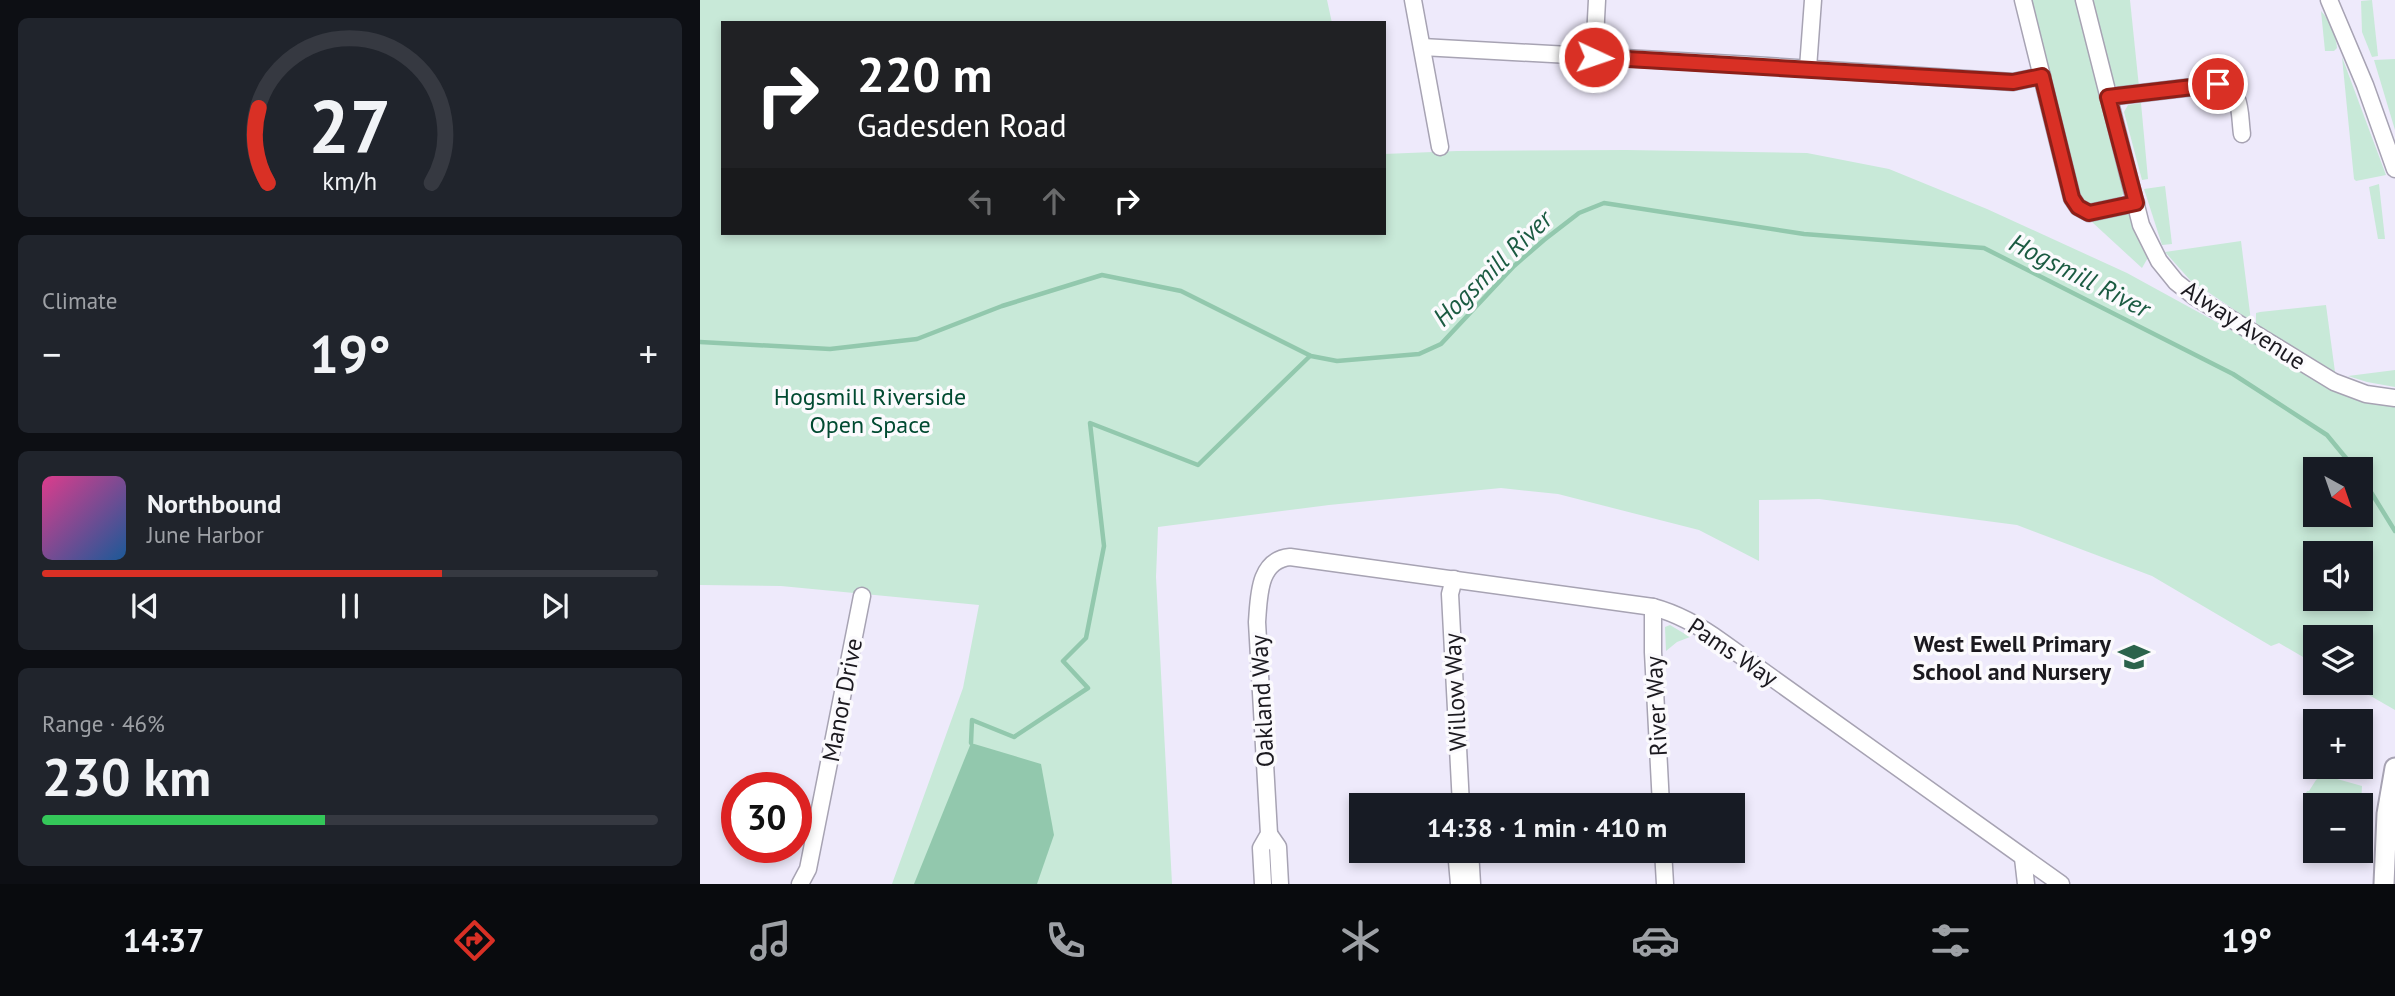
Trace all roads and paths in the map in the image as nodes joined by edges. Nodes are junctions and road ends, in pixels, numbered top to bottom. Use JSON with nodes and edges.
{"nodes":[{"id":1,"x":1413,"y":0,"type":"edge"},
{"id":2,"x":1597,"y":0,"type":"edge"},
{"id":3,"x":1814,"y":0,"type":"edge"},
{"id":4,"x":2023,"y":0,"type":"edge"},
{"id":5,"x":2084,"y":0,"type":"edge"},
{"id":6,"x":2329,"y":0,"type":"edge"},
{"id":7,"x":1422,"y":47,"type":"junction"},
{"id":8,"x":1594,"y":57,"type":"junction"},
{"id":9,"x":1808,"y":68,"type":"junction"},
{"id":10,"x":2042,"y":76,"type":"junction"},
{"id":11,"x":2108,"y":97,"type":"junction"},
{"id":12,"x":2242,"y":134,"type":"dead end"},
{"id":13,"x":1440,"y":147,"type":"dead end"},
{"id":14,"x":2395,"y":169,"type":"edge"},
{"id":15,"x":2136,"y":203,"type":"junction"},
{"id":16,"x":2395,"y":398,"type":"edge"},
{"id":17,"x":1266,"y":569,"type":"joint"},
{"id":18,"x":1454,"y":579,"type":"junction"},
{"id":19,"x":862,"y":596,"type":"dead end"},
{"id":20,"x":1653,"y":607,"type":"junction"},
{"id":21,"x":2395,"y":768,"type":"edge"},
{"id":22,"x":1460,"y":793,"type":"edge"},
{"id":23,"x":1660,"y":793,"type":"edge"},
{"id":24,"x":1269,"y":834,"type":"junction"},
{"id":25,"x":2023,"y":858,"type":"junction"},
{"id":26,"x":1458,"y":863,"type":"edge"},
{"id":27,"x":1471,"y":863,"type":"edge"},
{"id":28,"x":1664,"y":863,"type":"edge"},
{"id":29,"x":800,"y":884,"type":"edge"},
{"id":30,"x":1263,"y":884,"type":"edge"},
{"id":31,"x":1280,"y":884,"type":"edge"},
{"id":32,"x":1459,"y":884,"type":"edge"},
{"id":33,"x":1472,"y":884,"type":"edge"},
{"id":34,"x":1665,"y":884,"type":"edge"},
{"id":35,"x":2026,"y":884,"type":"edge"},
{"id":36,"x":2061,"y":884,"type":"edge"},
{"id":37,"x":2384,"y":884,"type":"edge"}],
"edges":[{"from":1,"to":7,"type":"street"},
{"from":2,"to":8,"type":"street"},
{"from":3,"to":9,"type":"street"},
{"from":4,"to":10,"type":"street"},
{"from":5,"to":11,"type":"street","name":"Alway Avenue"},
{"from":6,"to":14,"type":"street"},
{"from":7,"to":8,"type":"street"},
{"from":7,"to":13,"type":"street"},
{"from":8,"to":9,"type":"street"},
{"from":9,"to":10,"type":"street"},
{"from":10,"to":15,"type":"street"},
{"from":11,"to":12,"type":"street"},
{"from":11,"to":15,"type":"street","name":"Alway Avenue"},
{"from":15,"to":16,"type":"street","name":"Alway Avenue"},
{"from":17,"to":18,"type":"street","name":"Pams Way"},
{"from":17,"to":24,"type":"street","name":"Oakland Way"},
{"from":18,"to":20,"type":"street","name":"Pams Way"},
{"from":18,"to":22,"type":"street","name":"Willow Way"},
{"from":19,"to":29,"type":"street","name":"Manor Drive"},
{"from":20,"to":23,"type":"street","name":"River Way"},
{"from":20,"to":25,"type":"street","name":"Pams Way"},
{"from":21,"to":37,"type":"main road"},
{"from":24,"to":30,"type":"street","name":"Oakland Way"},
{"from":24,"to":31,"type":"street","name":"Oakland Way"},
{"from":25,"to":35,"type":"street"},
{"from":25,"to":36,"type":"street","name":"Pams Way"},
{"from":26,"to":32,"type":"street"},
{"from":27,"to":33,"type":"street"},
{"from":28,"to":34,"type":"street"}]}
